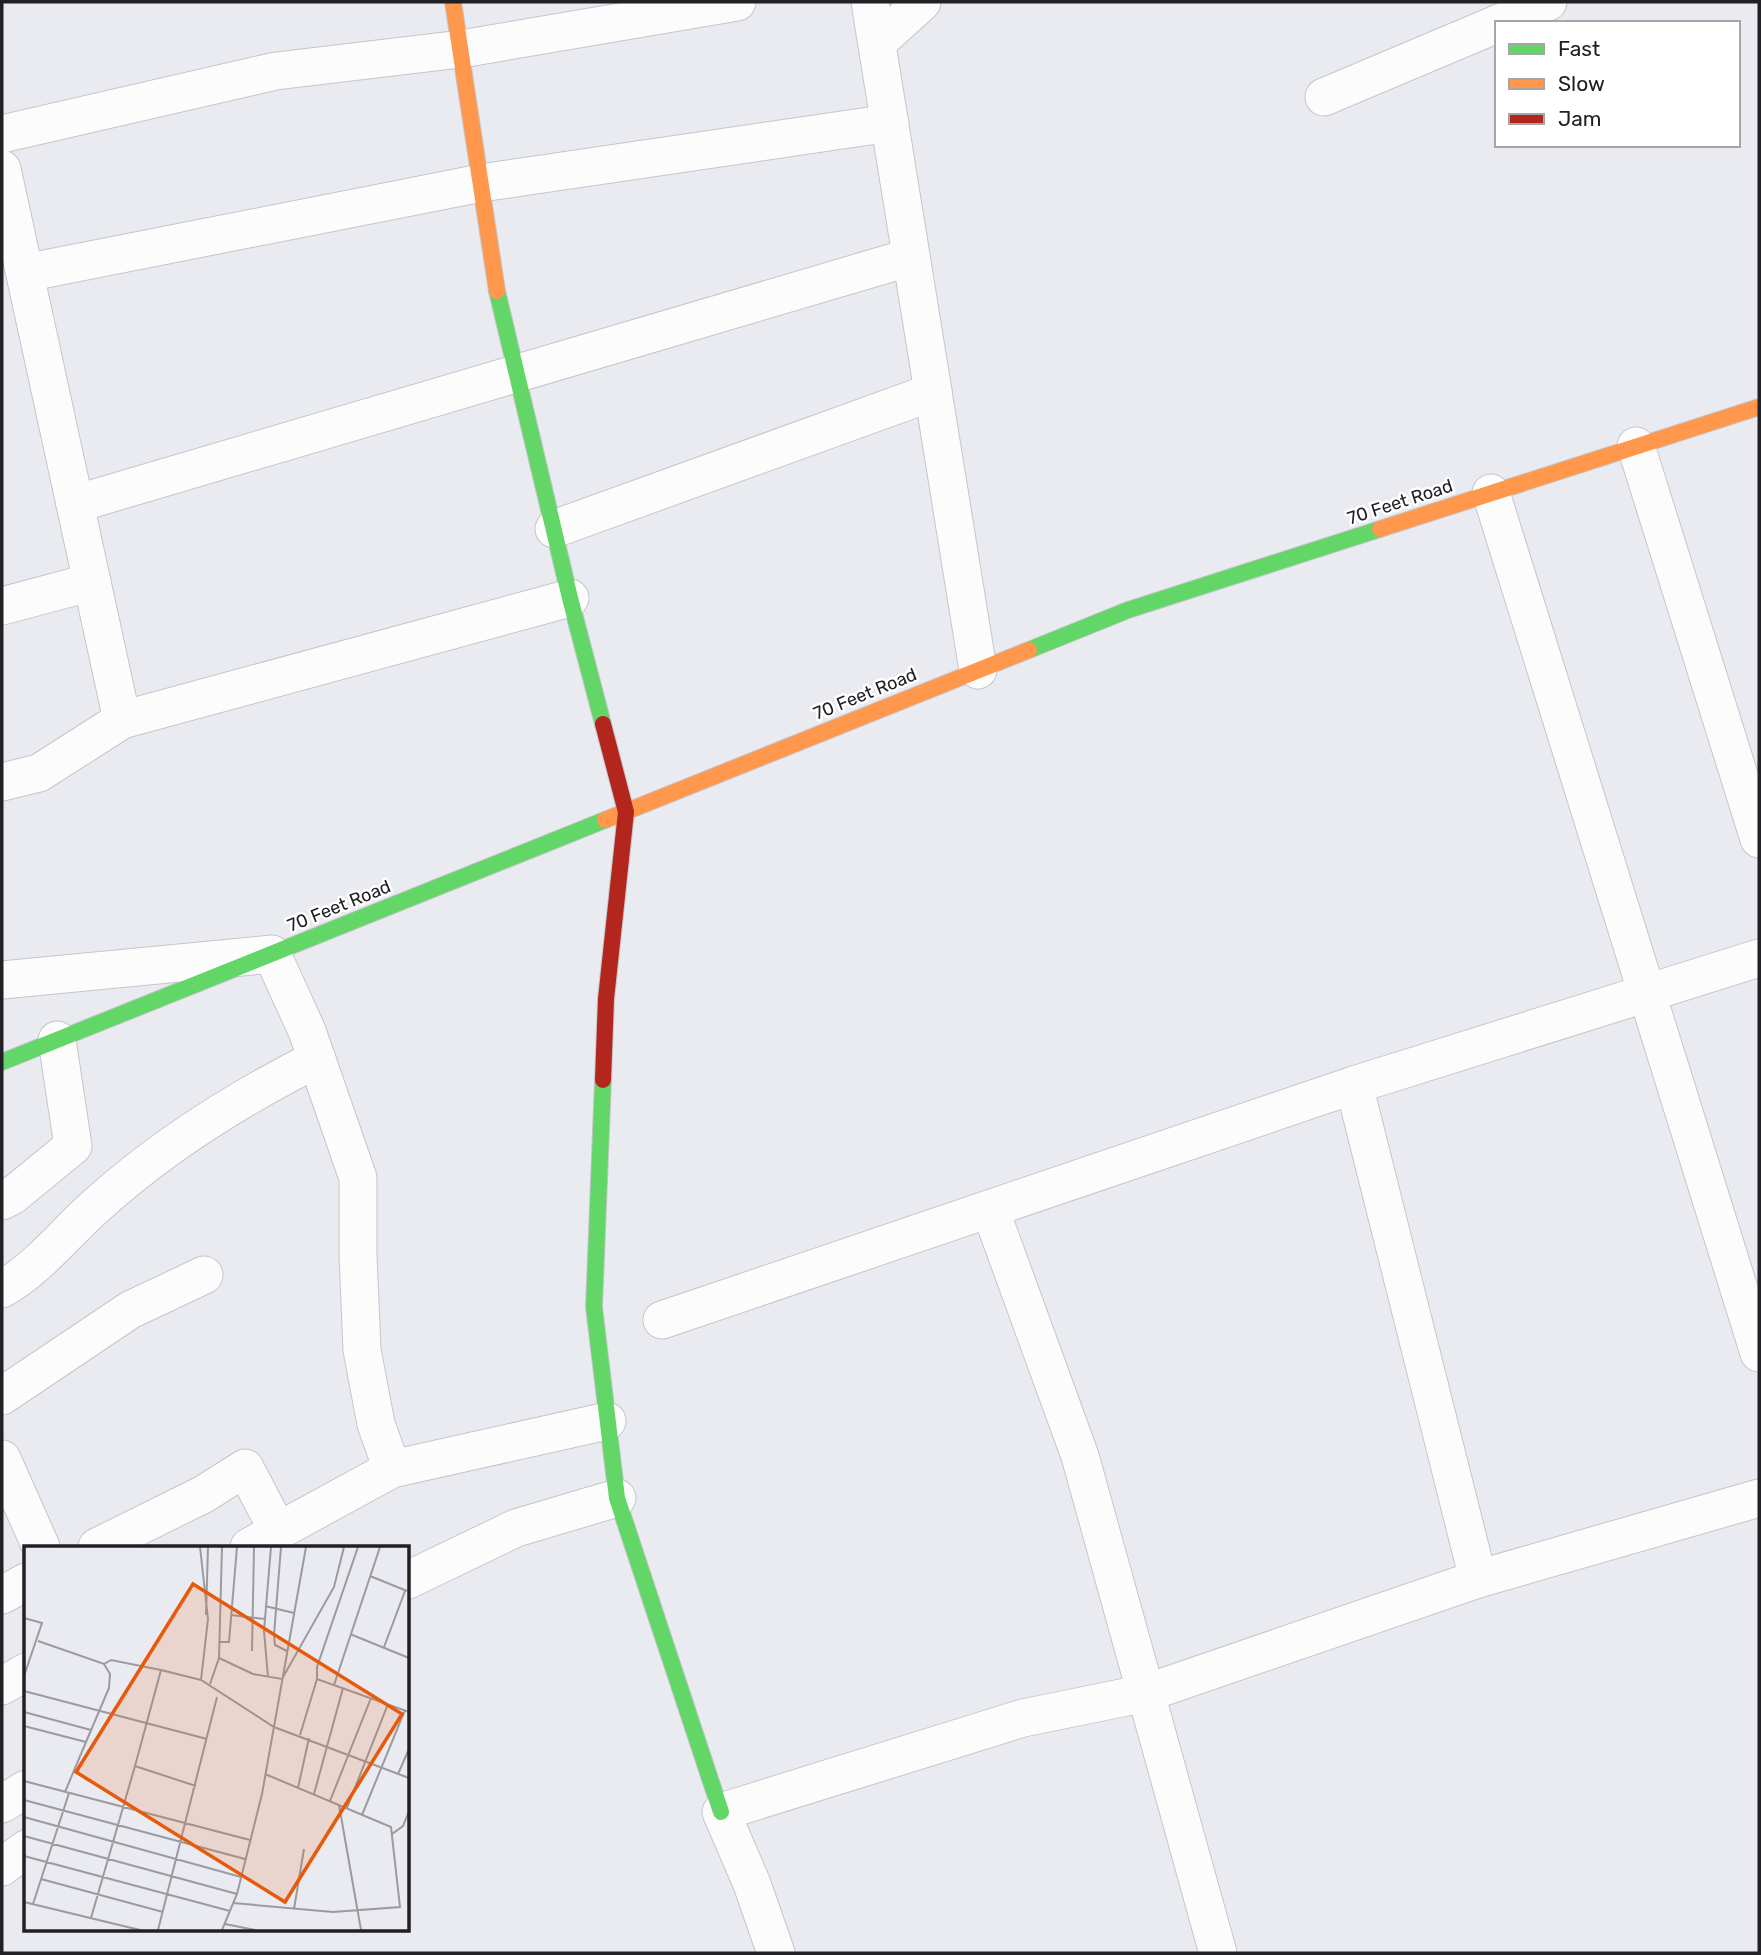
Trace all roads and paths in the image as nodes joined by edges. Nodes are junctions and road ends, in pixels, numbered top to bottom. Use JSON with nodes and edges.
{"nodes":[{"id":1,"x":453,"y":2,"type":"edge"},
{"id":2,"x":737,"y":2,"type":"edge"},
{"id":3,"x":870,"y":2,"type":"edge"},
{"id":4,"x":922,"y":2,"type":"edge"},
{"id":5,"x":1548,"y":2,"type":"edge"},
{"id":6,"x":1503,"y":21,"type":"edge"},
{"id":7,"x":1495,"y":24,"type":"edge"},
{"id":8,"x":877,"y":43,"type":"junction"},
{"id":9,"x":461,"y":49,"type":"junction"},
{"id":10,"x":1324,"y":97,"type":"dead end"},
{"id":11,"x":890,"y":123,"type":"junction"},
{"id":12,"x":2,"y":134,"type":"edge"},
{"id":13,"x":2,"y":169,"type":"edge"},
{"id":14,"x":481,"y":183,"type":"junction"},
{"id":15,"x":911,"y":257,"type":"junction"},
{"id":16,"x":25,"y":273,"type":"junction"},
{"id":17,"x":516,"y":372,"type":"junction"},
{"id":18,"x":933,"y":392,"type":"junction"},
{"id":19,"x":1759,"y":407,"type":"edge"},
{"id":20,"x":1636,"y":446,"type":"junction"},
{"id":21,"x":1491,"y":493,"type":"junction"},
{"id":22,"x":75,"y":504,"type":"junction"},
{"id":23,"x":554,"y":529,"type":"junction"},
{"id":24,"x":92,"y":582,"type":"junction"},
{"id":25,"x":570,"y":598,"type":"junction"},
{"id":26,"x":2,"y":606,"type":"edge"},
{"id":27,"x":978,"y":670,"type":"junction"},
{"id":28,"x":122,"y":720,"type":"junction"},
{"id":29,"x":2,"y":782,"type":"edge"},
{"id":30,"x":626,"y":812,"type":"junction"},
{"id":31,"x":1759,"y":839,"type":"edge"},
{"id":32,"x":272,"y":954,"type":"junction"},
{"id":33,"x":1759,"y":958,"type":"edge"},
{"id":34,"x":2,"y":980,"type":"edge"},
{"id":35,"x":1646,"y":992,"type":"junction"},
{"id":36,"x":57,"y":1040,"type":"junction"},
{"id":37,"x":317,"y":1059,"type":"junction"},
{"id":38,"x":2,"y":1062,"type":"edge"},
{"id":39,"x":1354,"y":1085,"type":"junction"},
{"id":40,"x":2,"y":1201,"type":"edge"},
{"id":41,"x":990,"y":1209,"type":"junction"},
{"id":42,"x":204,"y":1275,"type":"dead end"},
{"id":43,"x":2,"y":1289,"type":"edge"},
{"id":44,"x":662,"y":1320,"type":"dead end"},
{"id":45,"x":1759,"y":1353,"type":"edge"},
{"id":46,"x":2,"y":1396,"type":"edge"},
{"id":47,"x":607,"y":1421,"type":"junction"},
{"id":48,"x":2,"y":1459,"type":"edge"},
{"id":49,"x":392,"y":1469,"type":"junction"},
{"id":50,"x":617,"y":1498,"type":"junction"},
{"id":51,"x":1759,"y":1498,"type":"edge"},
{"id":52,"x":264,"y":1539,"type":"edge"},
{"id":53,"x":41,"y":1546,"type":"edge"},
{"id":54,"x":99,"y":1546,"type":"edge"},
{"id":55,"x":410,"y":1579,"type":"edge"},
{"id":56,"x":1478,"y":1579,"type":"junction"},
{"id":57,"x":24,"y":1584,"type":"edge"},
{"id":58,"x":2,"y":1595,"type":"edge"},
{"id":59,"x":24,"y":1673,"type":"edge"},
{"id":60,"x":2,"y":1686,"type":"edge"},
{"id":61,"x":1146,"y":1693,"type":"junction"},
{"id":62,"x":24,"y":1790,"type":"edge"},
{"id":63,"x":2,"y":1804,"type":"edge"},
{"id":64,"x":721,"y":1812,"type":"junction"},
{"id":65,"x":24,"y":1851,"type":"edge"},
{"id":66,"x":2,"y":1867,"type":"edge"},
{"id":67,"x":776,"y":1953,"type":"edge"},
{"id":68,"x":1218,"y":1953,"type":"edge"}],
"edges":[{"from":1,"to":9,"type":"street"},
{"from":2,"to":9,"type":"street"},
{"from":3,"to":8,"type":"street"},
{"from":4,"to":8,"type":"street"},
{"from":5,"to":6,"type":"street"},
{"from":7,"to":10,"type":"street"},
{"from":8,"to":11,"type":"street"},
{"from":9,"to":12,"type":"street"},
{"from":9,"to":14,"type":"street"},
{"from":11,"to":14,"type":"street"},
{"from":11,"to":15,"type":"street"},
{"from":13,"to":16,"type":"street"},
{"from":14,"to":16,"type":"street"},
{"from":14,"to":17,"type":"street"},
{"from":15,"to":17,"type":"street"},
{"from":15,"to":18,"type":"street"},
{"from":16,"to":22,"type":"street"},
{"from":17,"to":22,"type":"street"},
{"from":17,"to":23,"type":"street"},
{"from":18,"to":23,"type":"street"},
{"from":18,"to":27,"type":"street"},
{"from":19,"to":20,"type":"street","name":"70 Feet Road"},
{"from":20,"to":21,"type":"street","name":"70 Feet Road"},
{"from":20,"to":31,"type":"street"},
{"from":21,"to":27,"type":"street","name":"70 Feet Road"},
{"from":21,"to":35,"type":"street"},
{"from":22,"to":24,"type":"street"},
{"from":23,"to":25,"type":"street"},
{"from":24,"to":26,"type":"street"},
{"from":24,"to":28,"type":"street"},
{"from":25,"to":28,"type":"street"},
{"from":25,"to":30,"type":"street"},
{"from":27,"to":30,"type":"street","name":"70 Feet Road"},
{"from":28,"to":29,"type":"street"},
{"from":30,"to":32,"type":"street","name":"70 Feet Road"},
{"from":30,"to":47,"type":"street"},
{"from":32,"to":34,"type":"street"},
{"from":32,"to":36,"type":"street","name":"70 Feet Road"},
{"from":32,"to":37,"type":"street"},
{"from":33,"to":35,"type":"street"},
{"from":35,"to":39,"type":"street"},
{"from":35,"to":45,"type":"street"},
{"from":36,"to":38,"type":"street","name":"70 Feet Road"},
{"from":36,"to":40,"type":"street"},
{"from":37,"to":43,"type":"street"},
{"from":37,"to":49,"type":"street"},
{"from":39,"to":41,"type":"street"},
{"from":39,"to":56,"type":"street"},
{"from":41,"to":44,"type":"street"},
{"from":41,"to":61,"type":"street"},
{"from":42,"to":46,"type":"street"},
{"from":47,"to":49,"type":"street"},
{"from":47,"to":50,"type":"street"},
{"from":48,"to":53,"type":"street"},
{"from":49,"to":52,"type":"street"},
{"from":50,"to":55,"type":"street"},
{"from":50,"to":64,"type":"street"},
{"from":51,"to":56,"type":"street"},
{"from":52,"to":54,"type":"street"},
{"from":56,"to":61,"type":"street"},
{"from":57,"to":58,"type":"street"},
{"from":59,"to":60,"type":"street"},
{"from":61,"to":64,"type":"street"},
{"from":61,"to":68,"type":"street"},
{"from":62,"to":63,"type":"street"},
{"from":64,"to":67,"type":"street"},
{"from":65,"to":66,"type":"street"}]}
